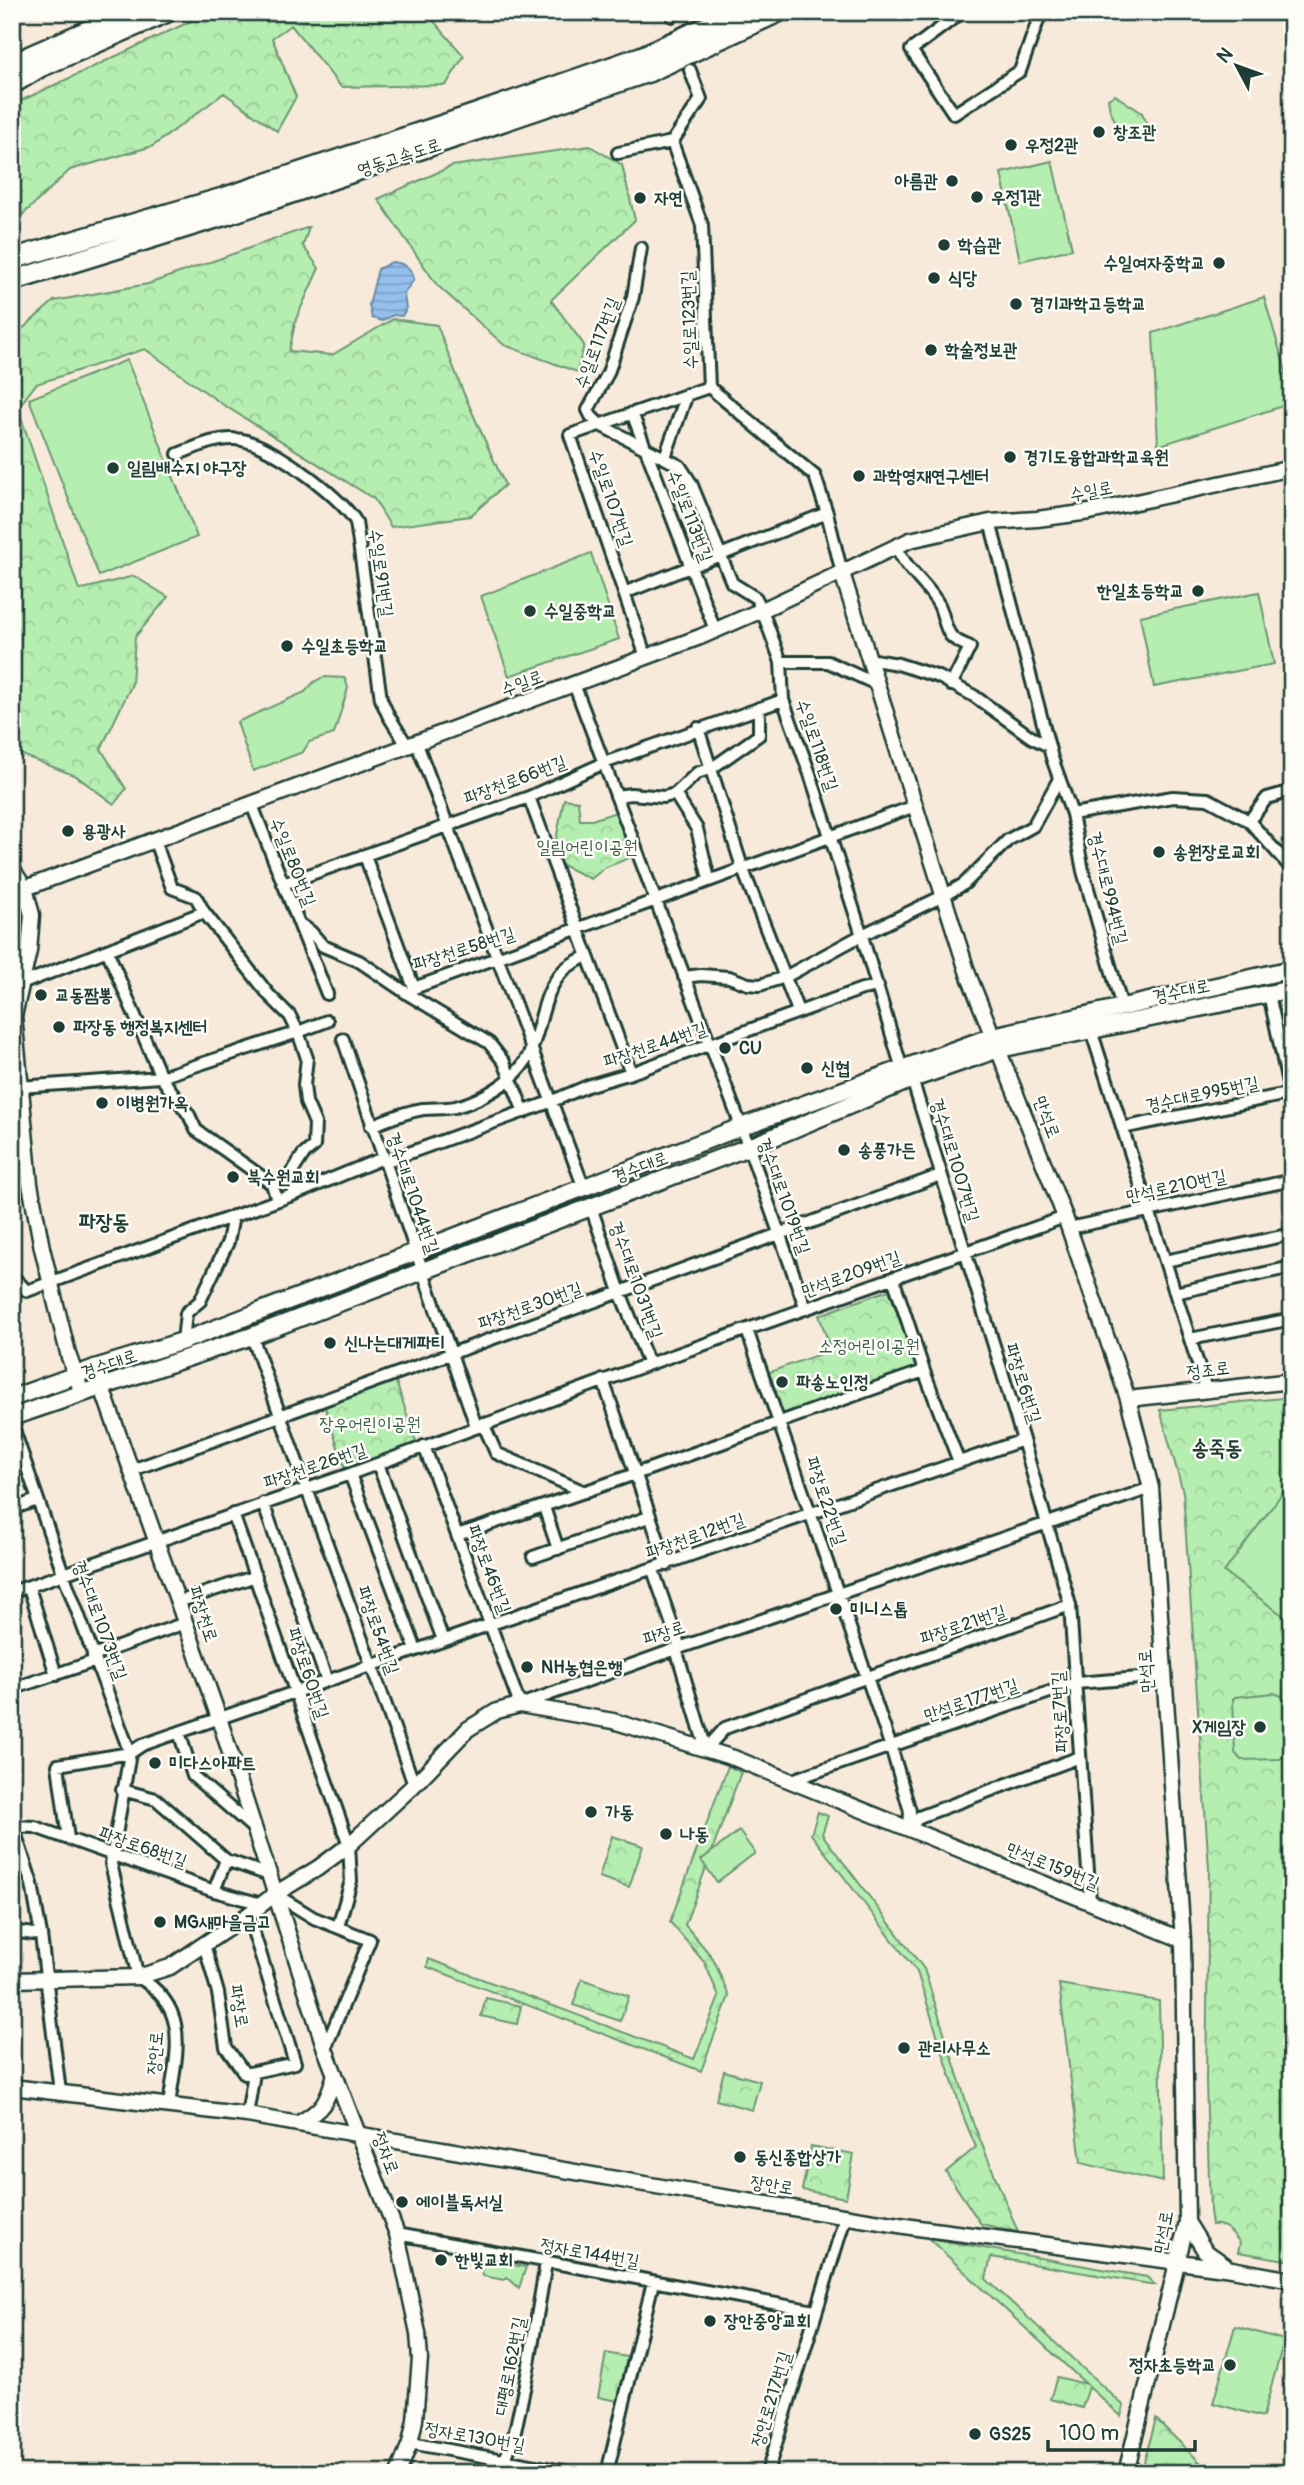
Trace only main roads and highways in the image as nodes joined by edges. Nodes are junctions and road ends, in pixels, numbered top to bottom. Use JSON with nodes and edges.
{"nodes":[{"id":1,"x":131,"y":12,"type":"edge"},
{"id":2,"x":167,"y":12,"type":"edge"},
{"id":3,"x":738,"y":12,"type":"edge"},
{"id":4,"x":778,"y":12,"type":"edge"},
{"id":5,"x":35,"y":62,"type":"junction"},
{"id":6,"x":12,"y":67,"type":"edge"},
{"id":7,"x":12,"y":84,"type":"edge"},
{"id":8,"x":12,"y":259,"type":"edge"},
{"id":9,"x":12,"y":281,"type":"edge"},
{"id":10,"x":1292,"y":969,"type":"edge"},
{"id":11,"x":1292,"y":989,"type":"edge"},
{"id":12,"x":1053,"y":1030,"type":"junction"},
{"id":13,"x":996,"y":1043,"type":"junction"},
{"id":14,"x":912,"y":1074,"type":"junction"},
{"id":15,"x":744,"y":1136,"type":"junction"},
{"id":16,"x":12,"y":1398,"type":"edge"},
{"id":17,"x":12,"y":1417,"type":"edge"}],
"edges":[{"from":1,"to":5,"type":"highway"},
{"from":2,"to":5,"type":"highway"},
{"from":3,"to":8,"type":"highway","name":"영동고속도로"},
{"from":4,"to":9,"type":"highway","name":"영동고속도로"},
{"from":5,"to":6,"type":"highway"},
{"from":5,"to":7,"type":"highway"},
{"from":10,"to":12,"type":"main road","name":"경수대로"},
{"from":11,"to":12,"type":"main road","name":"경수대로"},
{"from":12,"to":13,"type":"main road","name":"경수대로"},
{"from":13,"to":14,"type":"main road","name":"경수대로"},
{"from":13,"to":14,"type":"main road","name":"경수대로"},
{"from":14,"to":15,"type":"main road","name":"경수대로"},
{"from":15,"to":16,"type":"main road","name":"경수대로"},
{"from":15,"to":17,"type":"main road","name":"경수대로"}]}
